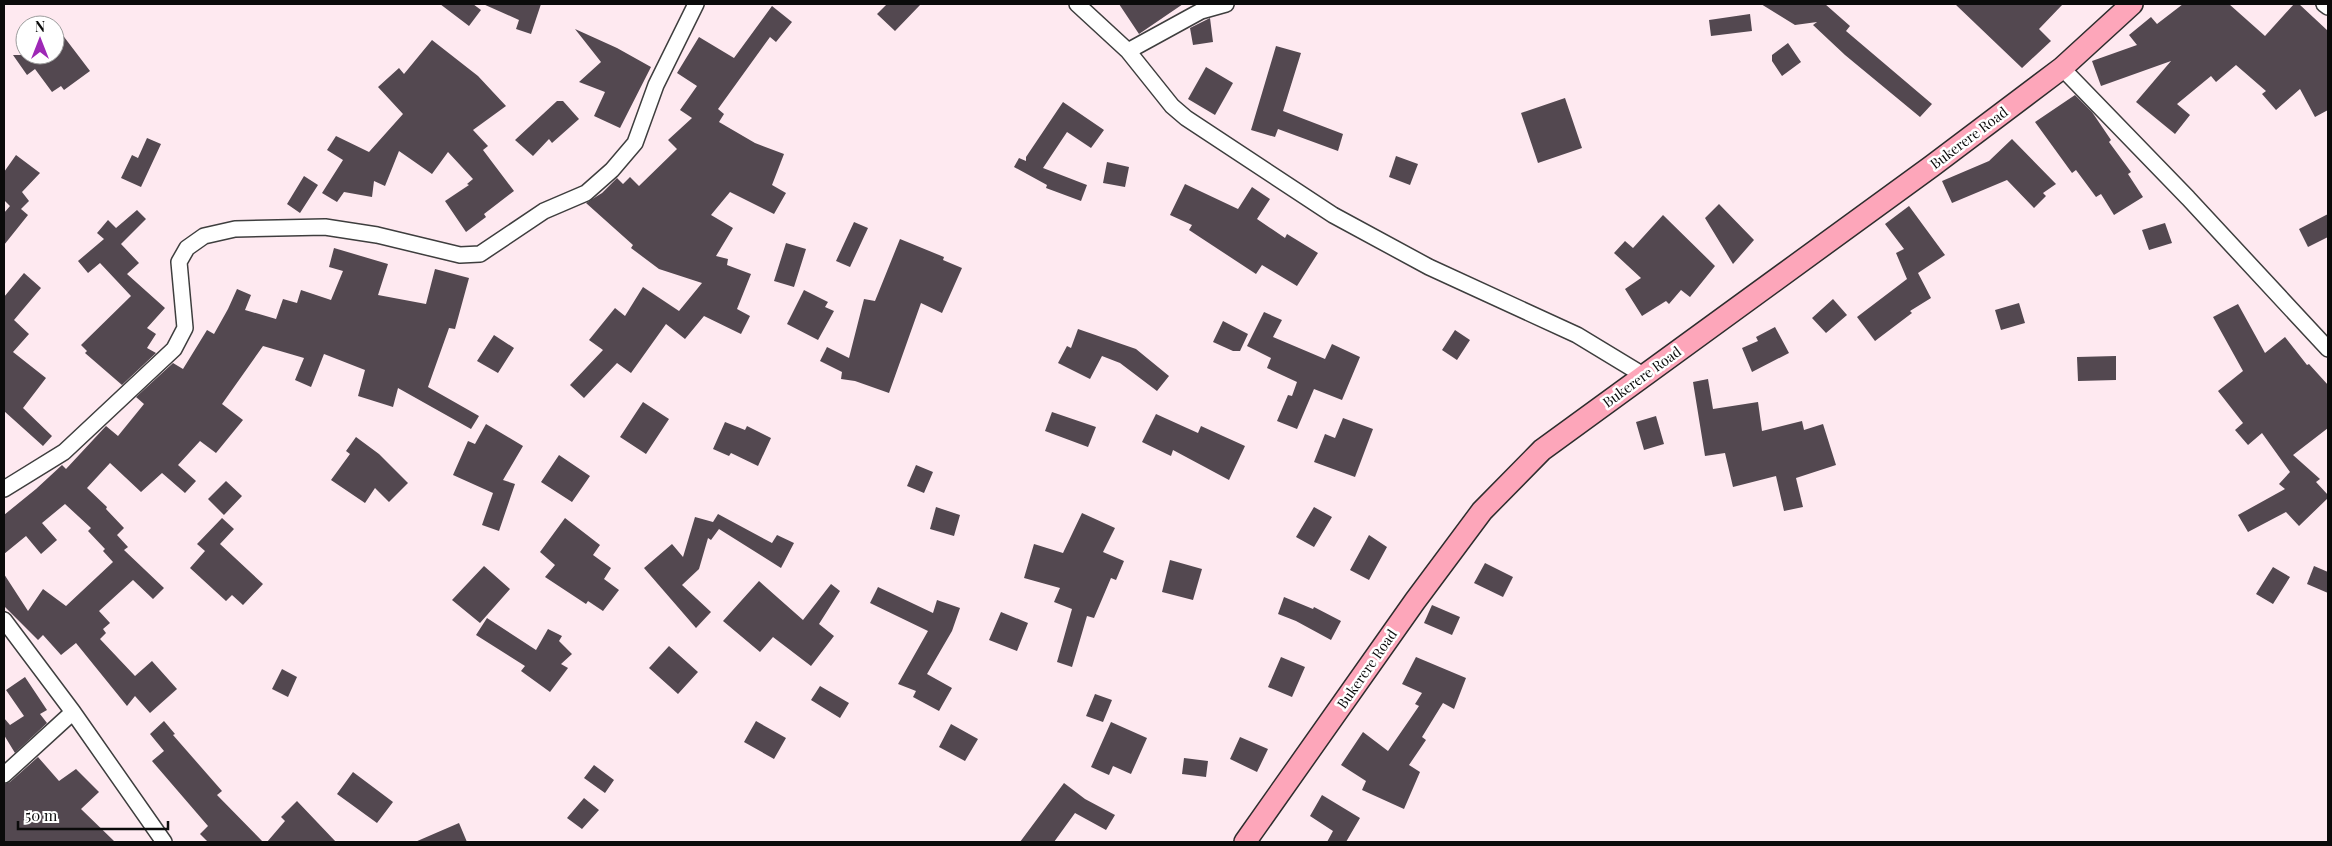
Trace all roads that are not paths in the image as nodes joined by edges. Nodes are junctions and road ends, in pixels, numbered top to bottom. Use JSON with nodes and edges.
{"nodes":[{"id":1,"x":696,"y":4,"type":"edge"},
{"id":2,"x":1077,"y":4,"type":"edge"},
{"id":3,"x":1226,"y":4,"type":"edge"},
{"id":4,"x":2132,"y":4,"type":"edge"},
{"id":5,"x":2324,"y":4,"type":"edge"},
{"id":6,"x":2328,"y":7,"type":"edge"},
{"id":7,"x":1128,"y":51,"type":"junction"},
{"id":8,"x":2062,"y":68,"type":"junction"},
{"id":9,"x":2328,"y":349,"type":"edge"},
{"id":10,"x":1643,"y":375,"type":"junction"},
{"id":11,"x":4,"y":489,"type":"edge"},
{"id":12,"x":4,"y":620,"type":"edge"},
{"id":13,"x":73,"y":712,"type":"junction"},
{"id":14,"x":4,"y":775,"type":"edge"},
{"id":15,"x":164,"y":842,"type":"edge"},
{"id":16,"x":1245,"y":842,"type":"edge"}],
"edges":[{"from":1,"to":11,"type":"street"},
{"from":2,"to":7,"type":"street"},
{"from":3,"to":7,"type":"street"},
{"from":4,"to":8,"type":"street","name":"Bukerere Road"},
{"from":5,"to":6,"type":"street"},
{"from":7,"to":10,"type":"street"},
{"from":8,"to":9,"type":"street"},
{"from":8,"to":10,"type":"street","name":"Bukerere Road"},
{"from":10,"to":16,"type":"street","name":"Bukerere Road"},
{"from":12,"to":13,"type":"street"},
{"from":13,"to":14,"type":"street"},
{"from":13,"to":15,"type":"street"}]}
